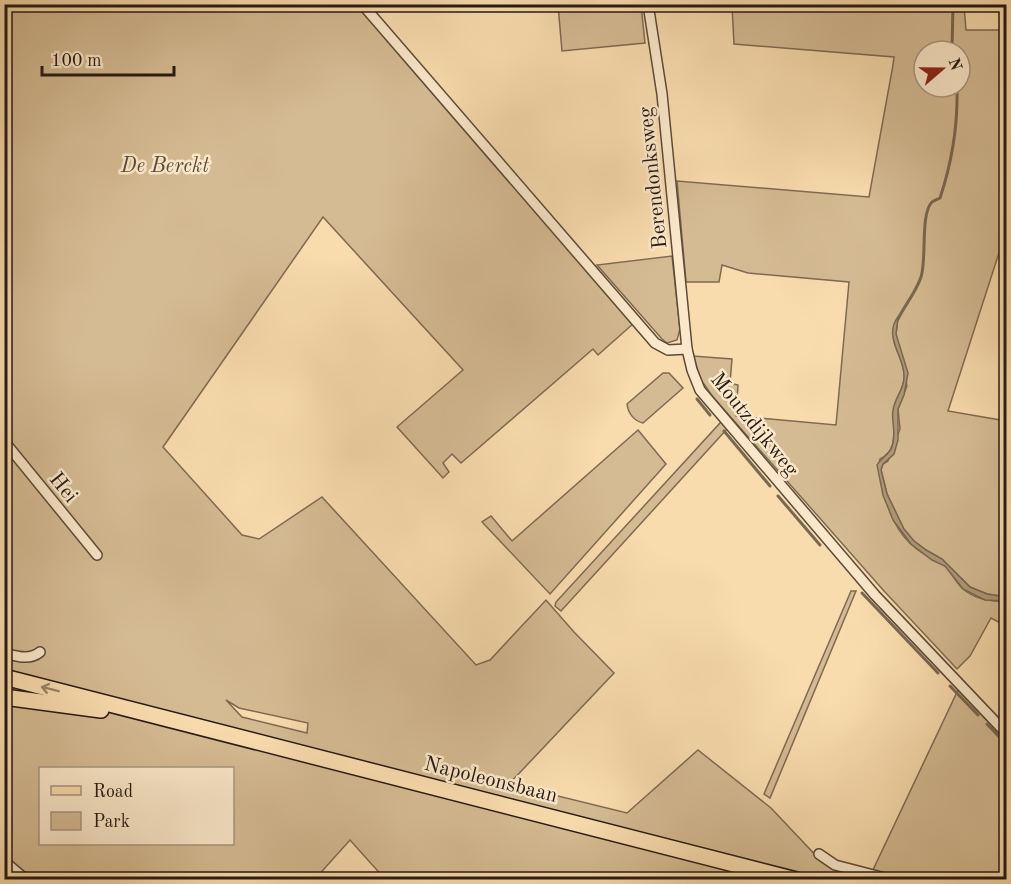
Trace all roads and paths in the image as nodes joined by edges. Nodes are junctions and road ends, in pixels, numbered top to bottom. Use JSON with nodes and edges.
{"nodes":[{"id":1,"x":362,"y":4,"type":"edge"},
{"id":2,"x":648,"y":4,"type":"edge"},
{"id":3,"x":687,"y":349,"type":"junction"},
{"id":4,"x":4,"y":441,"type":"edge"},
{"id":5,"x":97,"y":555,"type":"dead end"},
{"id":6,"x":40,"y":652,"type":"dead end"},
{"id":7,"x":4,"y":653,"type":"edge"},
{"id":8,"x":9,"y":678,"type":"edge"},
{"id":9,"x":4,"y":697,"type":"edge"},
{"id":10,"x":175,"y":720,"type":"junction"},
{"id":11,"x":1006,"y":733,"type":"edge"},
{"id":12,"x":819,"y":854,"type":"dead end"},
{"id":13,"x":4,"y":863,"type":"edge"},
{"id":14,"x":24,"y":879,"type":"edge"},
{"id":15,"x":796,"y":879,"type":"edge"},
{"id":16,"x":892,"y":879,"type":"edge"}],
"edges":[{"from":1,"to":3,"type":"street"},
{"from":2,"to":3,"type":"street","name":"Berendonksweg"},
{"from":3,"to":11,"type":"street","name":"Moutzdijkweg"},
{"from":4,"to":5,"type":"street","name":"Hei"},
{"from":6,"to":7,"type":"street"},
{"from":10,"to":8,"type":"main road","name":"Napoleonsbaan","one_way":true},
{"from":9,"to":10,"type":"main road","name":"Napoleonsbaan"},
{"from":10,"to":15,"type":"main road","name":"Napoleonsbaan"},
{"from":12,"to":16,"type":"street"},
{"from":13,"to":14,"type":"street"}]}
